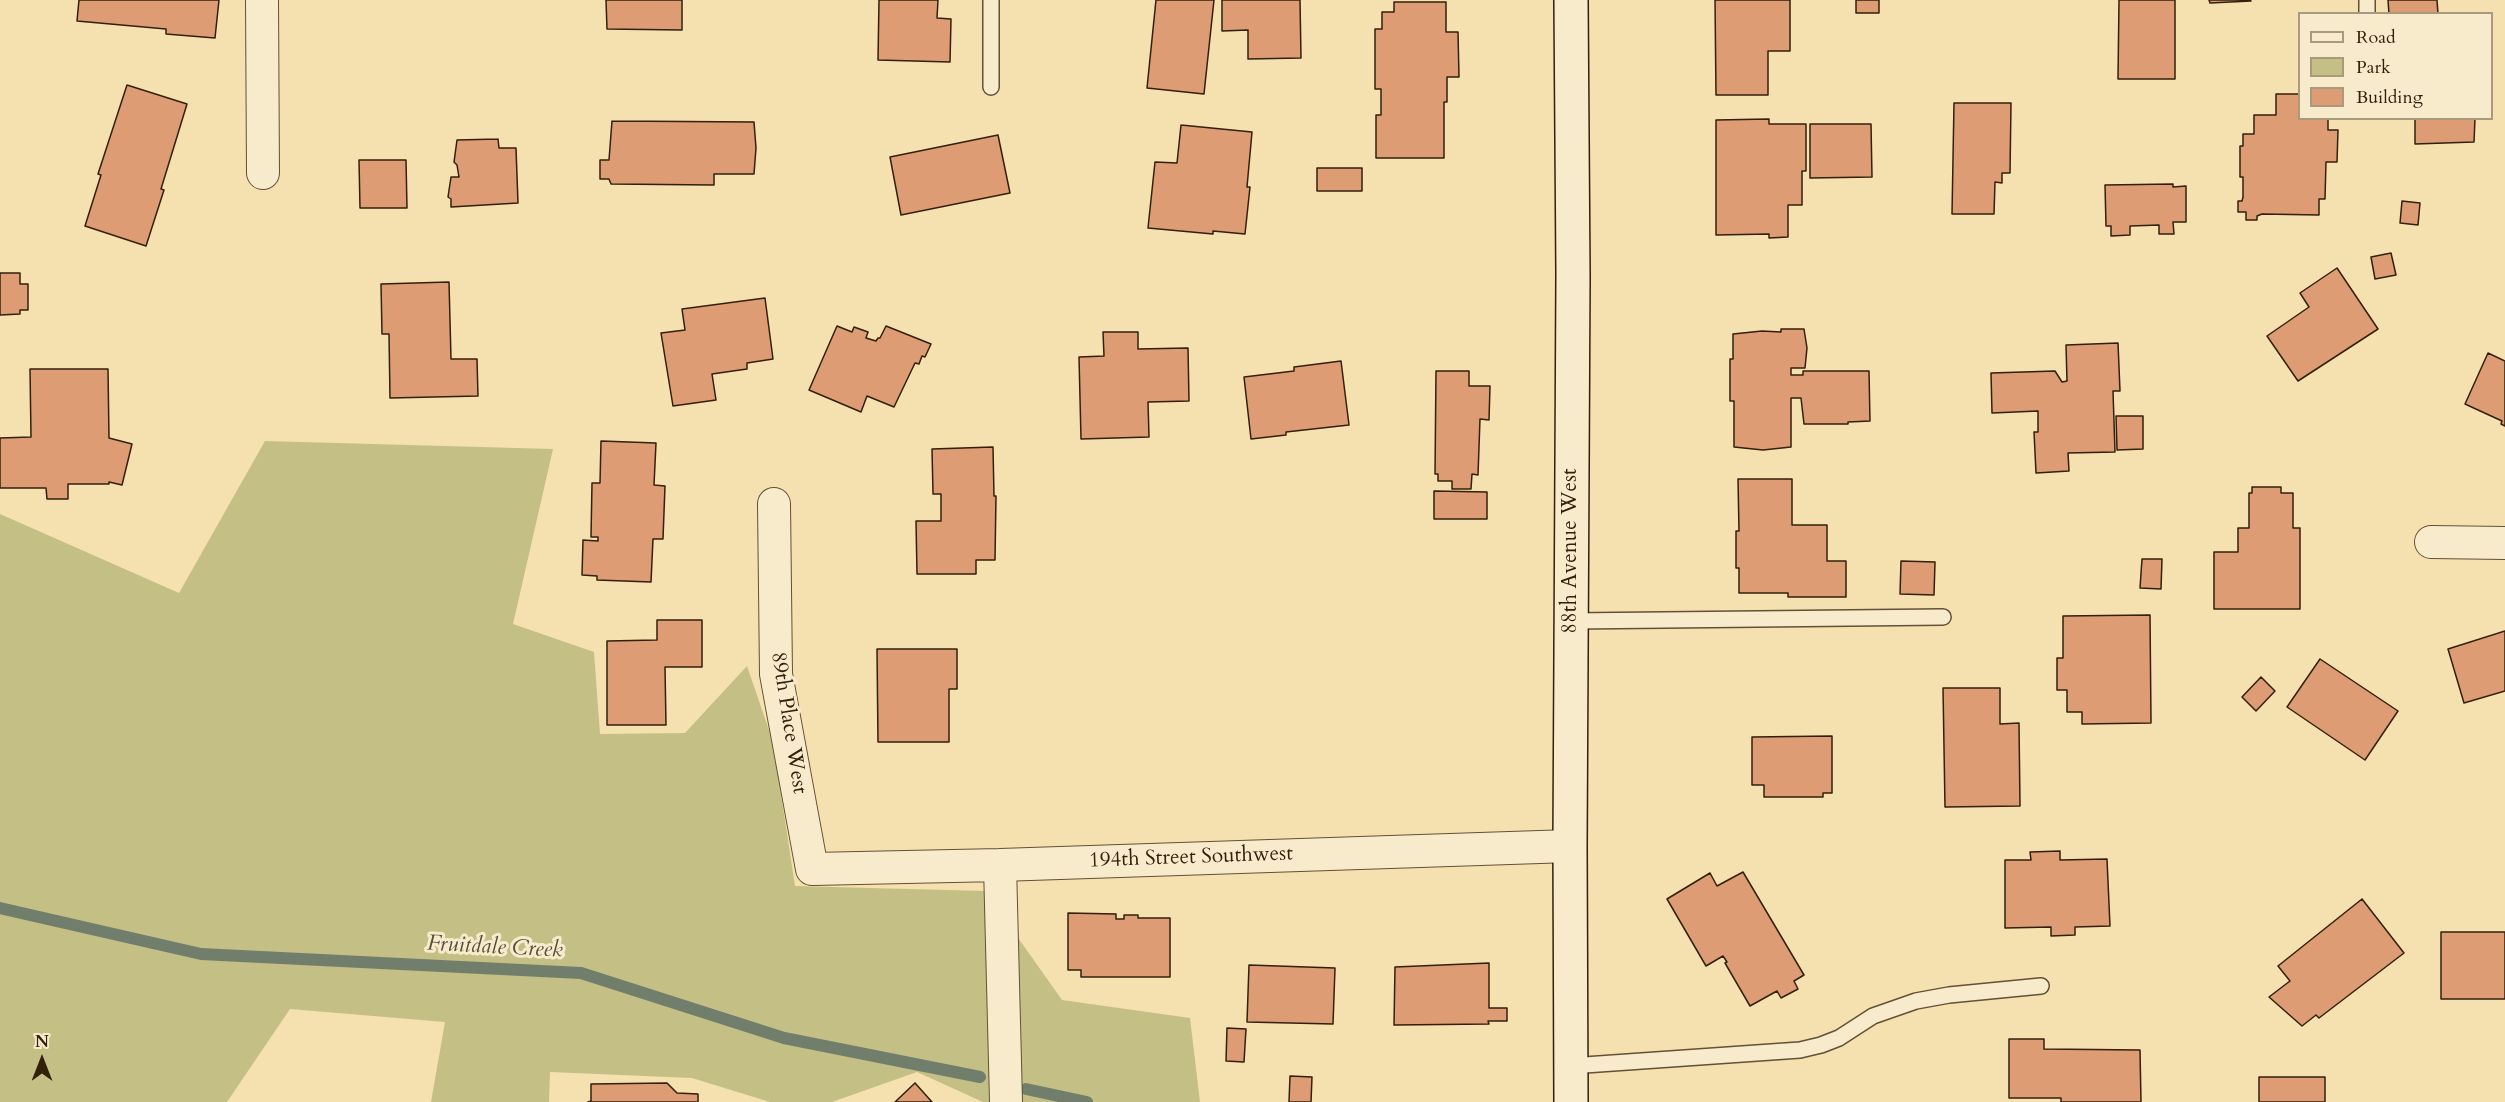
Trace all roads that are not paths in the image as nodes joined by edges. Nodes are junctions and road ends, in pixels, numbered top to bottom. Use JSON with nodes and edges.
{"nodes":[{"id":1,"x":262,"y":0,"type":"edge"},
{"id":2,"x":991,"y":0,"type":"edge"},
{"id":3,"x":1571,"y":0,"type":"edge"},
{"id":4,"x":991,"y":87,"type":"dead end"},
{"id":5,"x":263,"y":173,"type":"dead end"},
{"id":6,"x":774,"y":504,"type":"dead end"},
{"id":7,"x":2431,"y":542,"type":"dead end"},
{"id":8,"x":2505,"y":543,"type":"edge"},
{"id":9,"x":1943,"y":617,"type":"dead end"},
{"id":10,"x":1571,"y":621,"type":"junction"},
{"id":11,"x":1570,"y":846,"type":"junction"},
{"id":12,"x":1000,"y":865,"type":"junction"},
{"id":13,"x":813,"y":869,"type":"joint"},
{"id":14,"x":2041,"y":986,"type":"dead end"},
{"id":15,"x":1570,"y":1066,"type":"junction"},
{"id":16,"x":1006,"y":1102,"type":"edge"},
{"id":17,"x":1571,"y":1102,"type":"edge"}],
"edges":[{"from":1,"to":5,"type":"street"},
{"from":2,"to":4,"type":"lane"},
{"from":3,"to":10,"type":"street","name":"88th Avenue West"},
{"from":6,"to":13,"type":"street","name":"89th Place West"},
{"from":7,"to":8,"type":"street"},
{"from":9,"to":10,"type":"lane"},
{"from":10,"to":11,"type":"street","name":"88th Avenue West"},
{"from":11,"to":12,"type":"street","name":"194th Street Southwest"},
{"from":11,"to":15,"type":"street","name":"88th Avenue West"},
{"from":12,"to":13,"type":"street","name":"194th Street Southwest"},
{"from":12,"to":16,"type":"street"},
{"from":14,"to":15,"type":"lane"},
{"from":15,"to":17,"type":"street","name":"88th Avenue West"}]}
